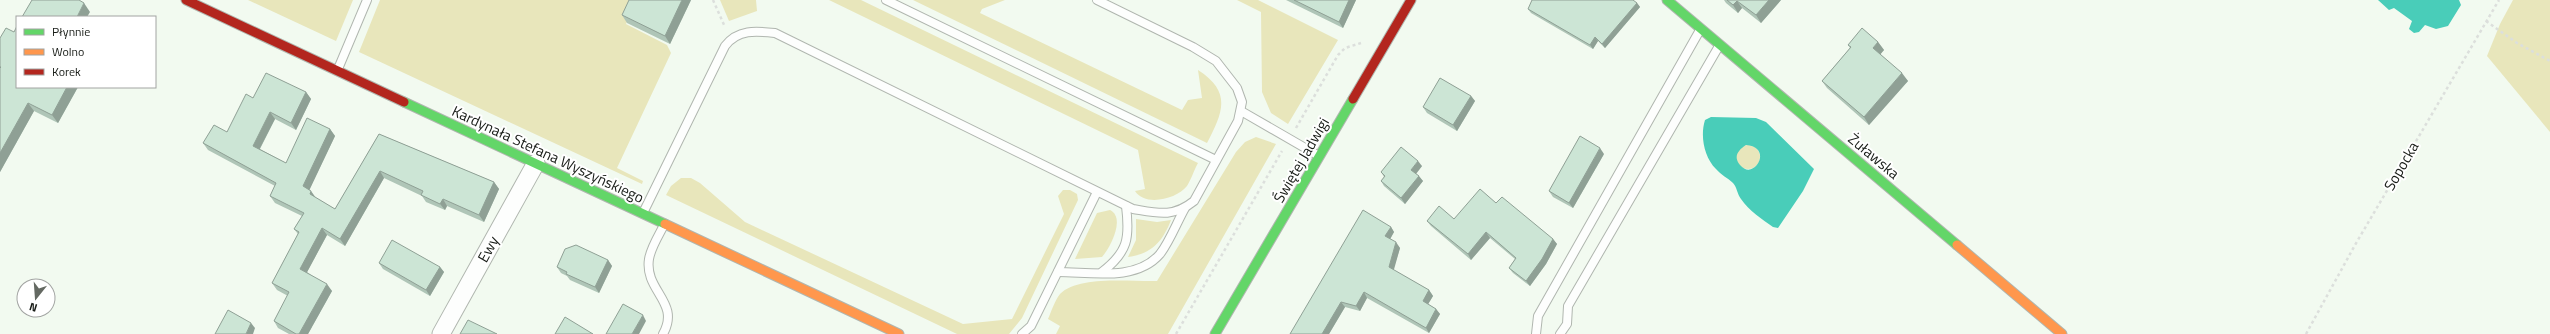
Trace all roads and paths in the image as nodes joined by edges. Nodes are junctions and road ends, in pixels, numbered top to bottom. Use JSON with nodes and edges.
{"nodes":[{"id":1,"x":186,"y":0,"type":"edge"},
{"id":2,"x":367,"y":0,"type":"edge"},
{"id":3,"x":713,"y":0,"type":"edge"},
{"id":4,"x":886,"y":0,"type":"edge"},
{"id":5,"x":1097,"y":0,"type":"edge"},
{"id":6,"x":1411,"y":0,"type":"edge"},
{"id":7,"x":1667,"y":0,"type":"edge"},
{"id":8,"x":2499,"y":0,"type":"edge"},
{"id":9,"x":2486,"y":21,"type":"junction"},
{"id":10,"x":1701,"y":28,"type":"junction"},
{"id":11,"x":730,"y":38,"type":"junction"},
{"id":12,"x":1363,"y":42,"type":"dead end"},
{"id":13,"x":1720,"y":44,"type":"junction"},
{"id":14,"x":2550,"y":61,"type":"edge"},
{"id":15,"x":337,"y":71,"type":"junction"},
{"id":16,"x":1241,"y":111,"type":"junction"},
{"id":17,"x":1289,"y":139,"type":"junction"},
{"id":18,"x":1320,"y":156,"type":"junction"},
{"id":19,"x":1216,"y":160,"type":"junction"},
{"id":20,"x":536,"y":163,"type":"junction"},
{"id":21,"x":1096,"y":192,"type":"junction"},
{"id":22,"x":1126,"y":206,"type":"junction"},
{"id":23,"x":1185,"y":208,"type":"junction"},
{"id":24,"x":643,"y":214,"type":"junction"},
{"id":25,"x":664,"y":224,"type":"junction"},
{"id":26,"x":1058,"y":272,"type":"junction"},
{"id":27,"x":1102,"y":272,"type":"junction"},
{"id":28,"x":1032,"y":330,"type":"edge"},
{"id":29,"x":441,"y":334,"type":"edge"},
{"id":30,"x":663,"y":334,"type":"edge"},
{"id":31,"x":899,"y":334,"type":"edge"},
{"id":32,"x":1022,"y":334,"type":"edge"},
{"id":33,"x":1176,"y":334,"type":"edge"},
{"id":34,"x":1215,"y":334,"type":"edge"},
{"id":35,"x":1536,"y":334,"type":"edge"},
{"id":36,"x":1560,"y":334,"type":"edge"},
{"id":37,"x":2062,"y":334,"type":"edge"},
{"id":38,"x":2306,"y":334,"type":"edge"}],
"edges":[{"from":1,"to":15,"type":"street","name":"Kardynała Stefana Wyszyńskiego"},
{"from":2,"to":15,"type":"lane"},
{"from":3,"to":11,"type":"path"},
{"from":4,"to":19,"type":"lane"},
{"from":5,"to":16,"type":"lane"},
{"from":6,"to":18,"type":"street","name":"Świętej Jadwigi"},
{"from":7,"to":10,"type":"street","name":"Żuławska"},
{"from":8,"to":9,"type":"path","name":"Sopocka"},
{"from":9,"to":14,"type":"path"},
{"from":9,"to":38,"type":"path","name":"Sopocka"},
{"from":10,"to":13,"type":"street","name":"Żuławska"},
{"from":10,"to":35,"type":"lane"},
{"from":11,"to":21,"type":"lane"},
{"from":11,"to":24,"type":"lane"},
{"from":12,"to":17,"type":"path"},
{"from":13,"to":36,"type":"lane"},
{"from":13,"to":37,"type":"street","name":"Żuławska"},
{"from":15,"to":20,"type":"street","name":"Kardynała Stefana Wyszyńskiego"},
{"from":16,"to":17,"type":"lane"},
{"from":16,"to":19,"type":"lane"},
{"from":17,"to":18,"type":"lane"},
{"from":17,"to":33,"type":"path"},
{"from":18,"to":34,"type":"street","name":"Świętej Jadwigi"},
{"from":19,"to":23,"type":"lane"},
{"from":20,"to":24,"type":"street","name":"Kardynała Stefana Wyszyńskiego"},
{"from":20,"to":29,"type":"street","name":"Ewy"},
{"from":21,"to":22,"type":"lane"},
{"from":21,"to":26,"type":"lane"},
{"from":22,"to":23,"type":"lane"},
{"from":22,"to":27,"type":"lane"},
{"from":23,"to":27,"type":"lane"},
{"from":24,"to":25,"type":"street","name":"Kardynała Stefana Wyszyńskiego"},
{"from":25,"to":30,"type":"lane"},
{"from":25,"to":31,"type":"street","name":"Kardynała Stefana Wyszyńskiego"},
{"from":26,"to":27,"type":"lane"},
{"from":26,"to":28,"type":"lane"},
{"from":28,"to":32,"type":"lane"}]}
